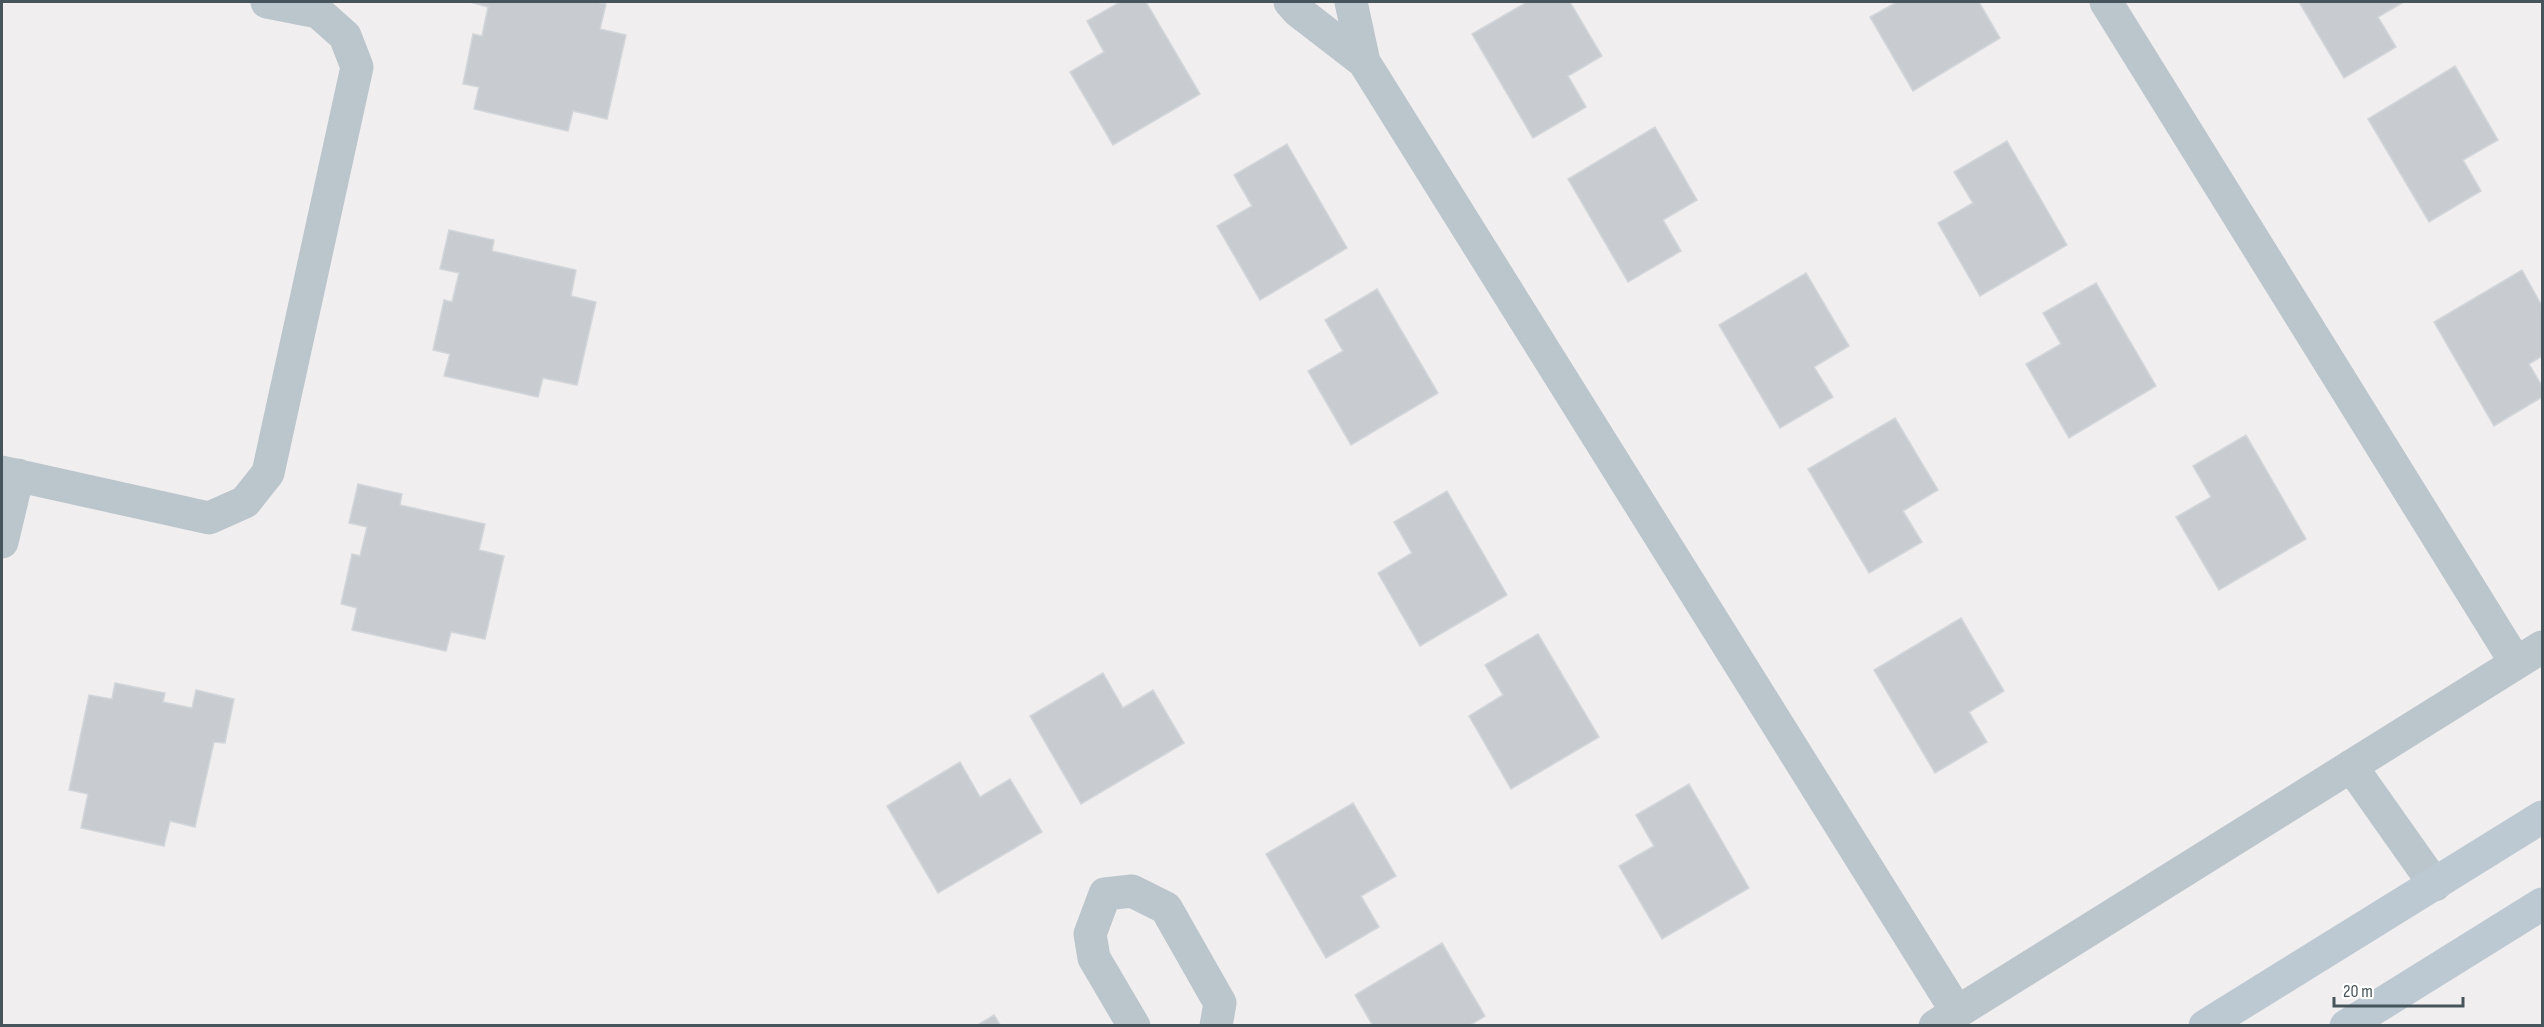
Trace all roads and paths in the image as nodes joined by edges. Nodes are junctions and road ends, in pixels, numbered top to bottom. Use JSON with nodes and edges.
{"nodes":[{"id":1,"x":267,"y":2,"type":"edge"},
{"id":2,"x":1290,"y":2,"type":"edge"},
{"id":3,"x":1352,"y":2,"type":"edge"},
{"id":4,"x":2106,"y":2,"type":"edge"},
{"id":5,"x":1364,"y":62,"type":"junction"},
{"id":6,"x":10,"y":474,"type":"edge"},
{"id":7,"x":2,"y":542,"type":"edge"},
{"id":8,"x":2529,"y":655,"type":"edge"},
{"id":9,"x":2351,"y":766,"type":"junction"},
{"id":10,"x":2542,"y":818,"type":"edge"},
{"id":11,"x":2435,"y":885,"type":"junction"},
{"id":12,"x":2542,"y":904,"type":"edge"},
{"id":13,"x":1946,"y":1019,"type":"edge"},
{"id":14,"x":1134,"y":1026,"type":"edge"},
{"id":15,"x":1216,"y":1026,"type":"edge"},
{"id":16,"x":2205,"y":1026,"type":"edge"},
{"id":17,"x":2346,"y":1026,"type":"edge"}],
"edges":[{"from":1,"to":6,"type":"street"},
{"from":2,"to":5,"type":"street"},
{"from":3,"to":5,"type":"street"},
{"from":4,"to":8,"type":"street"},
{"from":5,"to":13,"type":"street"},
{"from":6,"to":7,"type":"street"},
{"from":8,"to":9,"type":"street"},
{"from":9,"to":11,"type":"street"},
{"from":9,"to":13,"type":"street"},
{"from":10,"to":11,"type":"main road"},
{"from":11,"to":16,"type":"main road"},
{"from":12,"to":17,"type":"main road"},
{"from":14,"to":15,"type":"street"}]}
